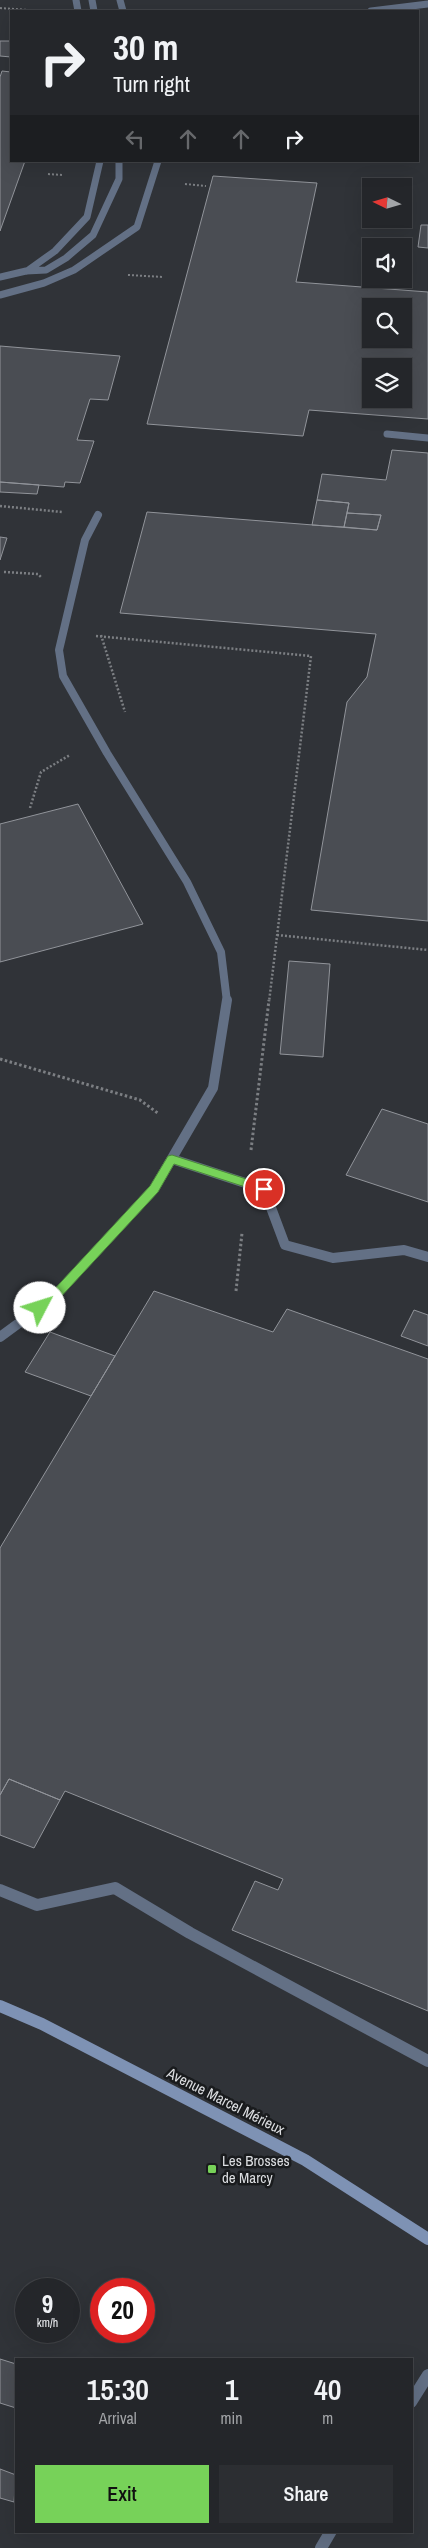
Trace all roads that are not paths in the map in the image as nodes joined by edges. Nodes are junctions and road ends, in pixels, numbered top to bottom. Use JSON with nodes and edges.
{"nodes":[{"id":1,"x":428,"y":4,"type":"edge"},
{"id":2,"x":421,"y":6,"type":"junction"},
{"id":3,"x":381,"y":10,"type":"edge"},
{"id":4,"x":412,"y":10,"type":"edge"},
{"id":5,"x":100,"y":162,"type":"edge"},
{"id":6,"x":119,"y":162,"type":"edge"},
{"id":7,"x":158,"y":162,"type":"edge"},
{"id":8,"x":26,"y":271,"type":"junction"},
{"id":9,"x":0,"y":277,"type":"edge"},
{"id":10,"x":0,"y":295,"type":"edge"},
{"id":11,"x":388,"y":434,"type":"dead end"},
{"id":12,"x":428,"y":438,"type":"edge"},
{"id":13,"x":98,"y":515,"type":"road end"},
{"id":14,"x":172,"y":1159,"type":"junction"},
{"id":15,"x":428,"y":1258,"type":"edge"},
{"id":16,"x":0,"y":1337,"type":"edge"},
{"id":17,"x":0,"y":1890,"type":"edge"},
{"id":18,"x":0,"y":2006,"type":"edge"},
{"id":19,"x":428,"y":2061,"type":"edge"},
{"id":20,"x":428,"y":2239,"type":"edge"},
{"id":21,"x":428,"y":2376,"type":"edge"},
{"id":22,"x":413,"y":2399,"type":"edge"},
{"id":23,"x":330,"y":2533,"type":"edge"},
{"id":24,"x":321,"y":2548,"type":"edge"}],
"edges":[{"from":1,"to":2,"type":"street"},
{"from":2,"to":3,"type":"street"},
{"from":2,"to":4,"type":"street"},
{"from":5,"to":8,"type":"street"},
{"from":6,"to":8,"type":"street"},
{"from":7,"to":10,"type":"street"},
{"from":8,"to":9,"type":"street"},
{"from":11,"to":12,"type":"street"},
{"from":13,"to":14,"type":"street"},
{"from":14,"to":15,"type":"street"},
{"from":14,"to":16,"type":"street"},
{"from":17,"to":19,"type":"street"},
{"from":18,"to":20,"type":"main road","name":"Avenue Marcel Mérieux"},
{"from":21,"to":22,"type":"street"},
{"from":23,"to":24,"type":"street"}]}
